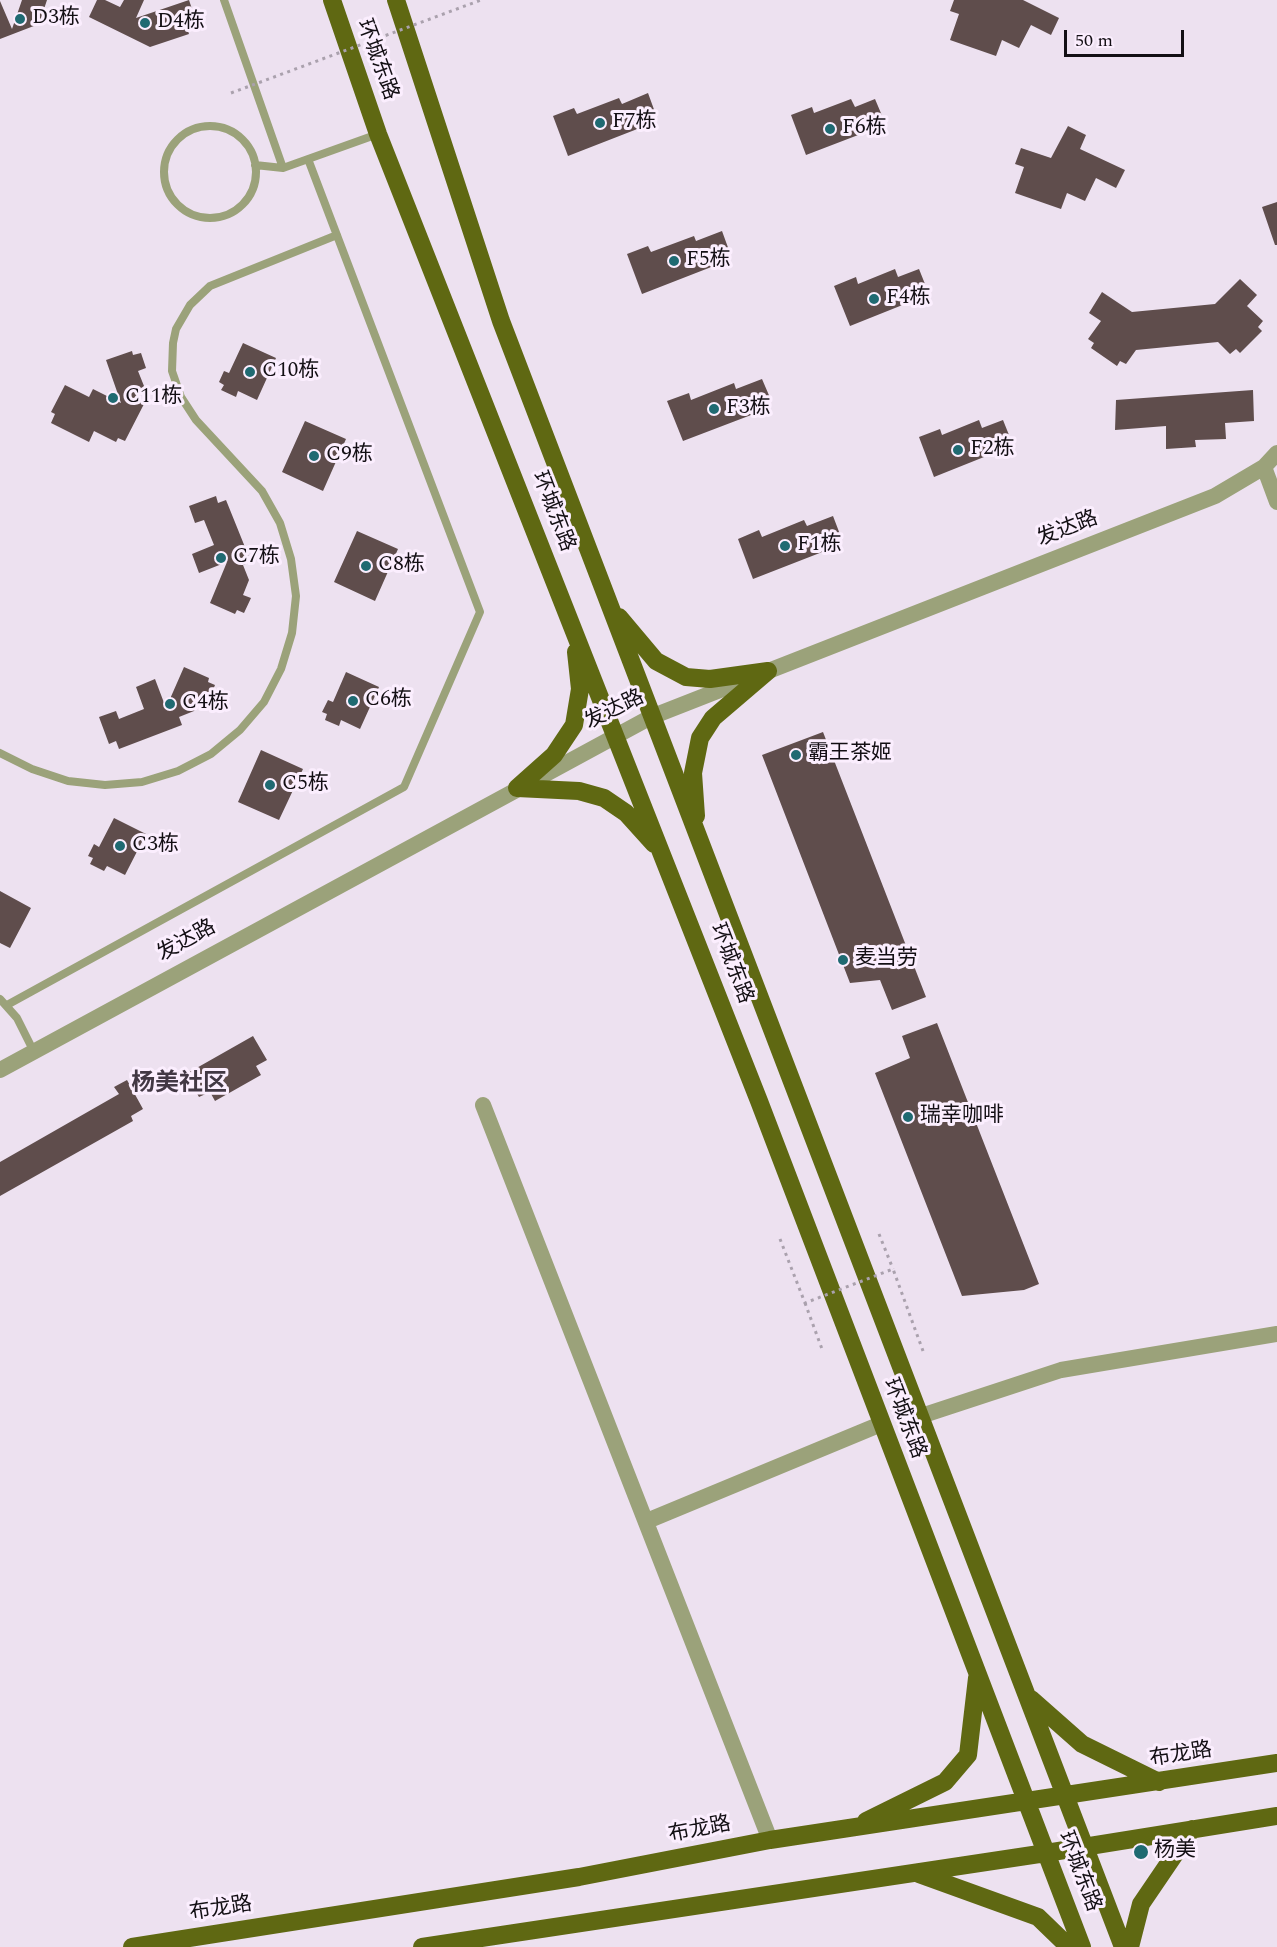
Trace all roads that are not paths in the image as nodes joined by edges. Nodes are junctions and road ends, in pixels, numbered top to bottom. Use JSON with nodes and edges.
{"nodes":[{"id":1,"x":224,"y":0,"type":"edge"},
{"id":2,"x":332,"y":0,"type":"edge"},
{"id":3,"x":396,"y":0,"type":"edge"},
{"id":4,"x":378,"y":134,"type":"junction"},
{"id":5,"x":308,"y":159,"type":"junction"},
{"id":6,"x":255,"y":165,"type":"junction"},
{"id":7,"x":283,"y":168,"type":"junction"},
{"id":8,"x":337,"y":235,"type":"junction"},
{"id":9,"x":1277,"y":453,"type":"edge"},
{"id":10,"x":1264,"y":467,"type":"junction"},
{"id":11,"x":1277,"y":502,"type":"edge"},
{"id":12,"x":610,"y":607,"type":"junction"},
{"id":13,"x":573,"y":625,"type":"junction"},
{"id":14,"x":768,"y":671,"type":"junction"},
{"id":15,"x":651,"y":717,"type":"junction"},
{"id":16,"x":615,"y":734,"type":"junction"},
{"id":17,"x":0,"y":753,"type":"edge"},
{"id":18,"x":517,"y":788,"type":"junction"},
{"id":19,"x":697,"y":836,"type":"junction"},
{"id":20,"x":663,"y":855,"type":"junction"},
{"id":21,"x":3,"y":1002,"type":"edge"},
{"id":22,"x":34,"y":1052,"type":"junction"},
{"id":23,"x":0,"y":1070,"type":"edge"},
{"id":24,"x":483,"y":1105,"type":"dead end"},
{"id":25,"x":1277,"y":1334,"type":"edge"},
{"id":26,"x":921,"y":1416,"type":"junction"},
{"id":27,"x":881,"y":1424,"type":"junction"},
{"id":28,"x":647,"y":1521,"type":"junction"},
{"id":29,"x":977,"y":1674,"type":"junction"},
{"id":30,"x":1028,"y":1696,"type":"junction"},
{"id":31,"x":1277,"y":1763,"type":"edge"},
{"id":32,"x":1159,"y":1782,"type":"junction"},
{"id":33,"x":1066,"y":1796,"type":"junction"},
{"id":34,"x":1027,"y":1803,"type":"junction"},
{"id":35,"x":1277,"y":1816,"type":"edge"},
{"id":36,"x":850,"y":1829,"type":"junction"},
{"id":37,"x":1192,"y":1829,"type":"junction"},
{"id":38,"x":770,"y":1840,"type":"junction"},
{"id":39,"x":1084,"y":1847,"type":"junction"},
{"id":40,"x":1046,"y":1853,"type":"junction"},
{"id":41,"x":917,"y":1873,"type":"junction"},
{"id":42,"x":132,"y":1947,"type":"edge"},
{"id":43,"x":422,"y":1947,"type":"edge"},
{"id":44,"x":1069,"y":1947,"type":"edge"},
{"id":45,"x":1082,"y":1947,"type":"edge"},
{"id":46,"x":1123,"y":1947,"type":"edge"},
{"id":47,"x":1130,"y":1947,"type":"edge"}],
"edges":[{"from":1,"to":7,"type":"lane"},
{"from":2,"to":4,"type":"main road","name":"环城东路"},
{"from":3,"to":12,"type":"main road","name":"环城东路"},
{"from":4,"to":5,"type":"lane"},
{"from":4,"to":13,"type":"main road","name":"环城东路"},
{"from":5,"to":7,"type":"lane"},
{"from":5,"to":8,"type":"lane"},
{"from":6,"to":6,"type":"lane"},
{"from":6,"to":7,"type":"lane"},
{"from":8,"to":17,"type":"lane"},
{"from":8,"to":21,"type":"lane"},
{"from":9,"to":10,"type":"street","name":"发达路"},
{"from":10,"to":11,"type":"street"},
{"from":10,"to":14,"type":"street","name":"发达路"},
{"from":12,"to":14,"type":"main road"},
{"from":12,"to":15,"type":"main road","name":"环城东路"},
{"from":13,"to":16,"type":"main road","name":"环城东路"},
{"from":13,"to":18,"type":"main road"},
{"from":14,"to":15,"type":"street","name":"发达路"},
{"from":14,"to":19,"type":"main road"},
{"from":15,"to":16,"type":"street","name":"发达路"},
{"from":15,"to":19,"type":"main road","name":"环城东路"},
{"from":16,"to":18,"type":"street","name":"发达路"},
{"from":16,"to":20,"type":"main road","name":"环城东路"},
{"from":18,"to":20,"type":"main road"},
{"from":18,"to":22,"type":"street","name":"发达路"},
{"from":19,"to":26,"type":"main road","name":"环城东路"},
{"from":20,"to":27,"type":"main road","name":"环城东路"},
{"from":21,"to":22,"type":"lane"},
{"from":22,"to":23,"type":"street","name":"发达路"},
{"from":24,"to":28,"type":"street"},
{"from":25,"to":26,"type":"street"},
{"from":26,"to":30,"type":"main road","name":"环城东路"},
{"from":27,"to":28,"type":"street"},
{"from":27,"to":29,"type":"main road","name":"环城东路"},
{"from":28,"to":38,"type":"street"},
{"from":29,"to":34,"type":"main road","name":"环城东路"},
{"from":29,"to":36,"type":"main road"},
{"from":30,"to":32,"type":"main road"},
{"from":30,"to":33,"type":"main road","name":"环城东路"},
{"from":31,"to":32,"type":"main road","name":"布龙路"},
{"from":32,"to":33,"type":"main road","name":"布龙路"},
{"from":33,"to":34,"type":"main road","name":"布龙路"},
{"from":33,"to":39,"type":"main road","name":"环城东路"},
{"from":34,"to":36,"type":"main road","name":"布龙路"},
{"from":34,"to":40,"type":"main road","name":"环城东路"},
{"from":35,"to":37,"type":"main road"},
{"from":36,"to":38,"type":"main road","name":"布龙路"},
{"from":37,"to":39,"type":"main road"},
{"from":37,"to":47,"type":"main road"},
{"from":38,"to":42,"type":"main road","name":"布龙路"},
{"from":39,"to":40,"type":"main road"},
{"from":39,"to":46,"type":"main road","name":"环城东路"},
{"from":40,"to":41,"type":"main road"},
{"from":40,"to":45,"type":"main road","name":"环城东路"},
{"from":41,"to":43,"type":"main road"},
{"from":41,"to":44,"type":"main road"}]}
